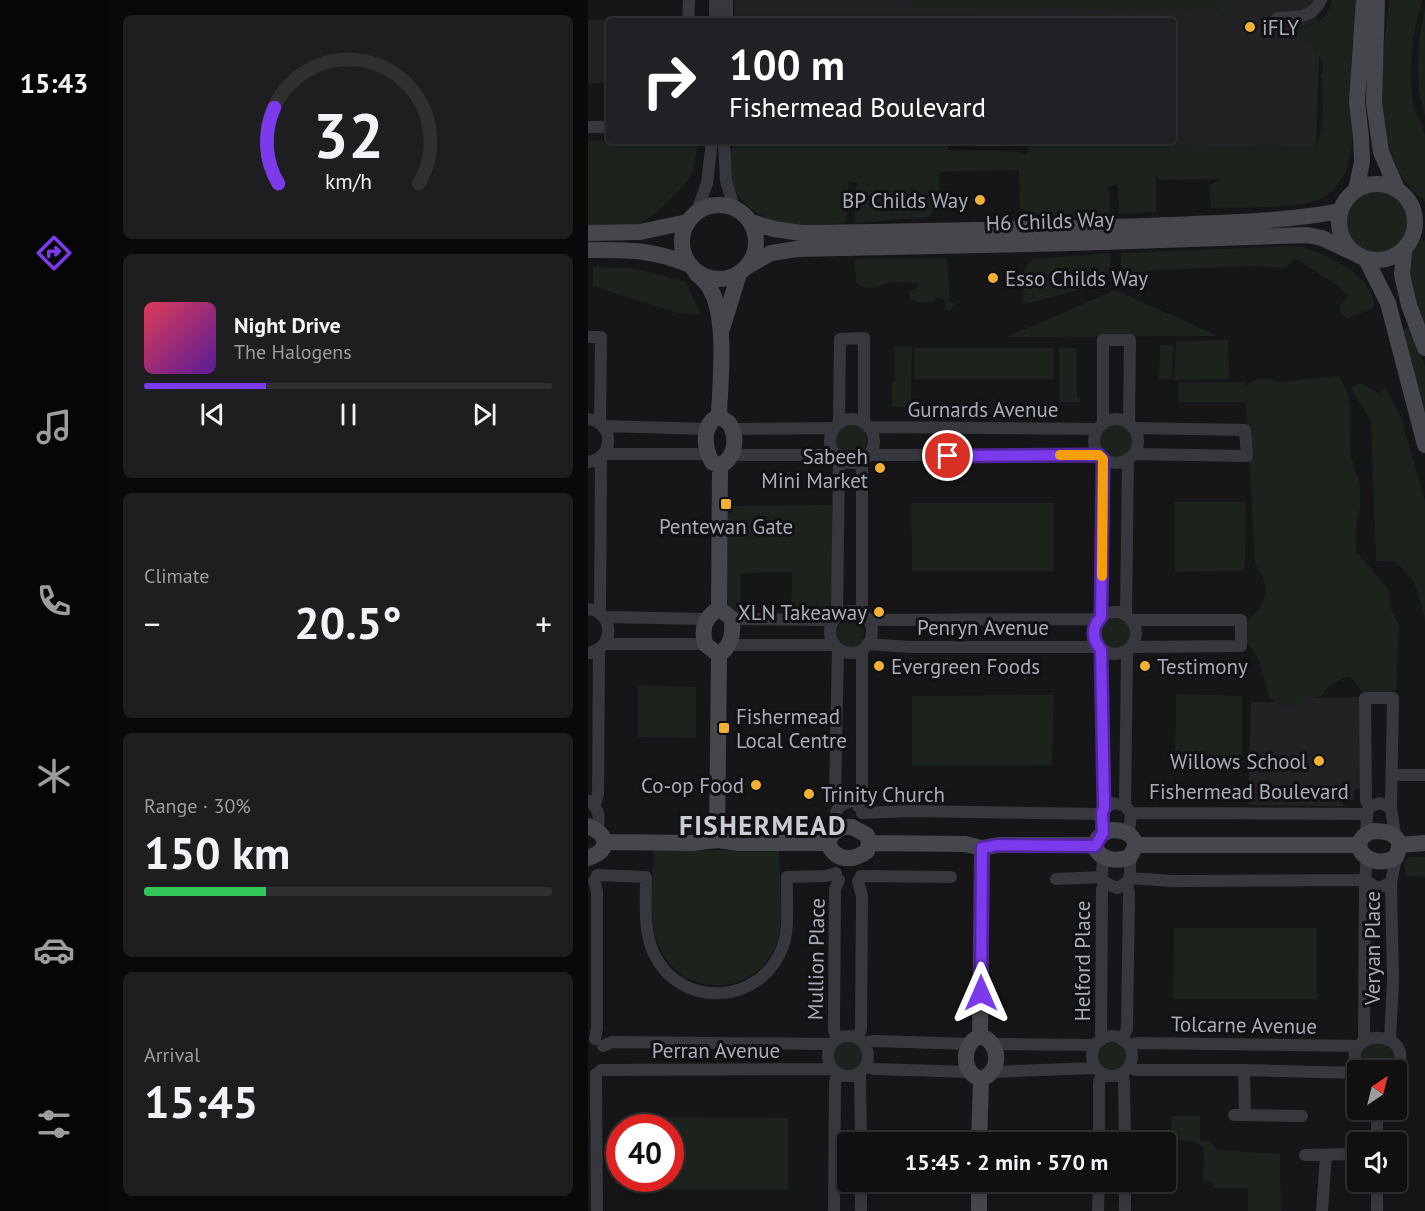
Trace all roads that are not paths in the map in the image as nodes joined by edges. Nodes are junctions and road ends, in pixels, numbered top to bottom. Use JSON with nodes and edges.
{"nodes":[{"id":1,"x":688,"y":0,"type":"edge"},
{"id":2,"x":715,"y":0,"type":"edge"},
{"id":3,"x":728,"y":0,"type":"edge"},
{"id":4,"x":1321,"y":0,"type":"edge"},
{"id":5,"x":1364,"y":0,"type":"edge"},
{"id":6,"x":1377,"y":0,"type":"edge"},
{"id":7,"x":688,"y":18,"type":"edge"},
{"id":8,"x":715,"y":18,"type":"edge"},
{"id":9,"x":727,"y":18,"type":"edge"},
{"id":10,"x":1277,"y":18,"type":"dead end"},
{"id":11,"x":588,"y":127,"type":"edge"},
{"id":12,"x":606,"y":127,"type":"edge"},
{"id":13,"x":712,"y":144,"type":"edge"},
{"id":14,"x":724,"y":144,"type":"edge"},
{"id":15,"x":1397,"y":189,"type":"junction"},
{"id":16,"x":1356,"y":190,"type":"junction"},
{"id":17,"x":1418,"y":206,"type":"edge"},
{"id":18,"x":734,"y":207,"type":"junction"},
{"id":19,"x":1340,"y":211,"type":"junction"},
{"id":20,"x":692,"y":217,"type":"junction"},
{"id":21,"x":751,"y":222,"type":"junction"},
{"id":22,"x":588,"y":232,"type":"edge"},
{"id":23,"x":1413,"y":245,"type":"edge"},
{"id":24,"x":588,"y":250,"type":"edge"},
{"id":25,"x":1360,"y":256,"type":"junction"},
{"id":26,"x":692,"y":268,"type":"junction"},
{"id":27,"x":743,"y":270,"type":"junction"},
{"id":28,"x":721,"y":333,"type":"junction"},
{"id":29,"x":588,"y":337,"type":"edge"},
{"id":30,"x":1425,"y":348,"type":"edge"},
{"id":31,"x":597,"y":423,"type":"edge"},
{"id":32,"x":713,"y":423,"type":"junction"},
{"id":33,"x":837,"y":425,"type":"junction"},
{"id":34,"x":866,"y":425,"type":"junction"},
{"id":35,"x":1131,"y":426,"type":"junction"},
{"id":36,"x":1100,"y":427,"type":"junction"},
{"id":37,"x":733,"y":429,"type":"junction"},
{"id":38,"x":1425,"y":445,"type":"edge"},
{"id":39,"x":707,"y":454,"type":"junction"},
{"id":40,"x":602,"y":456,"type":"junction"},
{"id":41,"x":837,"y":457,"type":"junction"},
{"id":42,"x":1101,"y":457,"type":"junction"},
{"id":43,"x":1131,"y":457,"type":"junction"},
{"id":44,"x":865,"y":458,"type":"junction"},
{"id":45,"x":726,"y":461,"type":"junction"},
{"id":46,"x":588,"y":462,"type":"edge"},
{"id":47,"x":719,"y":608,"type":"junction"},
{"id":48,"x":598,"y":613,"type":"edge"},
{"id":49,"x":1129,"y":617,"type":"junction"},
{"id":50,"x":836,"y":618,"type":"junction"},
{"id":51,"x":865,"y":618,"type":"junction"},
{"id":52,"x":1100,"y":618,"type":"junction"},
{"id":53,"x":706,"y":619,"type":"junction"},
{"id":54,"x":732,"y":619,"type":"junction"},
{"id":55,"x":705,"y":644,"type":"junction"},
{"id":56,"x":836,"y":647,"type":"junction"},
{"id":57,"x":864,"y":647,"type":"junction"},
{"id":58,"x":597,"y":649,"type":"edge"},
{"id":59,"x":1100,"y":649,"type":"junction"},
{"id":60,"x":1130,"y":649,"type":"junction"},
{"id":61,"x":724,"y":650,"type":"junction"},
{"id":62,"x":1393,"y":775,"type":"junction"},
{"id":63,"x":1425,"y":775,"type":"edge"},
{"id":64,"x":591,"y":803,"type":"edge"},
{"id":65,"x":840,"y":805,"type":"junction"},
{"id":66,"x":1391,"y":808,"type":"junction"},
{"id":67,"x":860,"y":809,"type":"junction"},
{"id":68,"x":1128,"y":809,"type":"junction"},
{"id":69,"x":1368,"y":810,"type":"junction"},
{"id":70,"x":1103,"y":811,"type":"junction"},
{"id":71,"x":717,"y":840,"type":"junction"},
{"id":72,"x":595,"y":842,"type":"edge"},
{"id":73,"x":833,"y":843,"type":"junction"},
{"id":74,"x":864,"y":843,"type":"junction"},
{"id":75,"x":1425,"y":843,"type":"edge"},
{"id":76,"x":1100,"y":845,"type":"junction"},
{"id":77,"x":1132,"y":845,"type":"junction"},
{"id":78,"x":1364,"y":846,"type":"junction"},
{"id":79,"x":1397,"y":846,"type":"junction"},
{"id":80,"x":982,"y":848,"type":"junction"},
{"id":81,"x":838,"y":876,"type":"junction"},
{"id":82,"x":951,"y":876,"type":"dead end"},
{"id":83,"x":860,"y":879,"type":"junction"},
{"id":84,"x":1056,"y":879,"type":"dead end"},
{"id":85,"x":593,"y":880,"type":"edge"},
{"id":86,"x":1103,"y":880,"type":"junction"},
{"id":87,"x":1365,"y":880,"type":"junction"},
{"id":88,"x":1128,"y":881,"type":"junction"},
{"id":89,"x":1391,"y":883,"type":"junction"},
{"id":90,"x":1390,"y":1040,"type":"junction"},
{"id":91,"x":595,"y":1041,"type":"edge"},
{"id":92,"x":834,"y":1041,"type":"junction"},
{"id":93,"x":861,"y":1041,"type":"junction"},
{"id":94,"x":981,"y":1041,"type":"junction"},
{"id":95,"x":1098,"y":1042,"type":"junction"},
{"id":96,"x":1125,"y":1043,"type":"junction"},
{"id":97,"x":1362,"y":1043,"type":"junction"},
{"id":98,"x":1355,"y":1060,"type":"edge"},
{"id":99,"x":1400,"y":1060,"type":"edge"},
{"id":100,"x":862,"y":1069,"type":"junction"},
{"id":101,"x":1125,"y":1070,"type":"junction"},
{"id":102,"x":1244,"y":1070,"type":"junction"},
{"id":103,"x":835,"y":1071,"type":"junction"},
{"id":104,"x":1099,"y":1071,"type":"junction"},
{"id":105,"x":1347,"y":1072,"type":"edge"},
{"id":106,"x":595,"y":1073,"type":"edge"},
{"id":107,"x":981,"y":1074,"type":"junction"},
{"id":108,"x":1302,"y":1116,"type":"dead end"},
{"id":109,"x":861,"y":1132,"type":"edge"},
{"id":110,"x":980,"y":1132,"type":"edge"},
{"id":111,"x":1099,"y":1132,"type":"edge"},
{"id":112,"x":1125,"y":1132,"type":"edge"},
{"id":113,"x":1323,"y":1151,"type":"junction"},
{"id":114,"x":1347,"y":1153,"type":"edge"},
{"id":115,"x":1305,"y":1155,"type":"dead end"},
{"id":116,"x":861,"y":1192,"type":"edge"},
{"id":117,"x":979,"y":1192,"type":"edge"},
{"id":118,"x":1099,"y":1192,"type":"edge"},
{"id":119,"x":1125,"y":1192,"type":"edge"},
{"id":120,"x":1377,"y":1192,"type":"edge"},
{"id":121,"x":597,"y":1211,"type":"edge"},
{"id":122,"x":834,"y":1211,"type":"edge"},
{"id":123,"x":861,"y":1211,"type":"edge"},
{"id":124,"x":979,"y":1211,"type":"edge"},
{"id":125,"x":1098,"y":1211,"type":"edge"},
{"id":126,"x":1125,"y":1211,"type":"edge"},
{"id":127,"x":1322,"y":1211,"type":"edge"},
{"id":128,"x":1377,"y":1211,"type":"edge"}],
"edges":[{"from":1,"to":7,"type":"street"},
{"from":2,"to":8,"type":"street"},
{"from":3,"to":9,"type":"street"},
{"from":4,"to":10,"type":"street"},
{"from":5,"to":16,"type":"street"},
{"from":6,"to":15,"type":"street"},
{"from":11,"to":12,"type":"street"},
{"from":13,"to":20,"type":"street"},
{"from":14,"to":18,"type":"street"},
{"from":15,"to":16,"type":"street"},
{"from":15,"to":17,"type":"street"},
{"from":16,"to":19,"type":"street"},
{"from":17,"to":23,"type":"street"},
{"from":18,"to":20,"type":"street"},
{"from":18,"to":21,"type":"street"},
{"from":19,"to":21,"type":"street","name":"H6 Childs Way"},
{"from":19,"to":25,"type":"street"},
{"from":20,"to":22,"type":"street"},
{"from":20,"to":26,"type":"street"},
{"from":21,"to":27,"type":"street"},
{"from":23,"to":25,"type":"street"},
{"from":23,"to":30,"type":"street"},
{"from":24,"to":26,"type":"street"},
{"from":25,"to":27,"type":"street","name":"H6 Childs Way"},
{"from":25,"to":38,"type":"street"},
{"from":26,"to":27,"type":"street"},
{"from":26,"to":28,"type":"street"},
{"from":27,"to":28,"type":"street"},
{"from":28,"to":32,"type":"street"},
{"from":29,"to":31,"type":"street"},
{"from":31,"to":32,"type":"street"},
{"from":31,"to":40,"type":"street"},
{"from":32,"to":37,"type":"street"},
{"from":32,"to":39,"type":"street"},
{"from":33,"to":34,"type":"street"},
{"from":33,"to":34,"type":"street"},
{"from":33,"to":37,"type":"street"},
{"from":33,"to":41,"type":"street"},
{"from":34,"to":36,"type":"street","name":"Gurnards Avenue"},
{"from":34,"to":44,"type":"street"},
{"from":35,"to":36,"type":"street"},
{"from":35,"to":36,"type":"street"},
{"from":35,"to":43,"type":"street"},
{"from":35,"to":43,"type":"street"},
{"from":36,"to":42,"type":"street"},
{"from":37,"to":45,"type":"street"},
{"from":39,"to":40,"type":"street"},
{"from":39,"to":45,"type":"street"},
{"from":40,"to":46,"type":"street"},
{"from":40,"to":48,"type":"street"},
{"from":41,"to":44,"type":"street"},
{"from":41,"to":45,"type":"street"},
{"from":41,"to":50,"type":"street"},
{"from":42,"to":43,"type":"street"},
{"from":42,"to":44,"type":"street"},
{"from":42,"to":52,"type":"street"},
{"from":43,"to":49,"type":"street"},
{"from":44,"to":51,"type":"street"},
{"from":45,"to":47,"type":"street"},
{"from":47,"to":53,"type":"street"},
{"from":47,"to":54,"type":"street"},
{"from":48,"to":53,"type":"street"},
{"from":48,"to":58,"type":"street"},
{"from":49,"to":52,"type":"street"},
{"from":49,"to":60,"type":"street"},
{"from":49,"to":60,"type":"street"},
{"from":50,"to":51,"type":"street"},
{"from":50,"to":54,"type":"street"},
{"from":50,"to":56,"type":"street"},
{"from":51,"to":52,"type":"street","name":"Penryn Avenue"},
{"from":51,"to":57,"type":"street"},
{"from":52,"to":59,"type":"street"},
{"from":53,"to":55,"type":"street"},
{"from":54,"to":61,"type":"street"},
{"from":55,"to":58,"type":"street"},
{"from":55,"to":61,"type":"street"},
{"from":56,"to":57,"type":"street"},
{"from":56,"to":61,"type":"street"},
{"from":56,"to":65,"type":"street"},
{"from":57,"to":59,"type":"street","name":"Penryn Avenue"},
{"from":57,"to":67,"type":"street"},
{"from":58,"to":64,"type":"street"},
{"from":59,"to":60,"type":"street"},
{"from":59,"to":70,"type":"street","name":"Helford Place"},
{"from":60,"to":68,"type":"street"},
{"from":61,"to":71,"type":"street"},
{"from":62,"to":63,"type":"street"},
{"from":62,"to":66,"type":"street","name":"Veryan Place"},
{"from":62,"to":69,"type":"street","name":"Veryan Place"},
{"from":64,"to":72,"type":"street"},
{"from":65,"to":67,"type":"street"},
{"from":65,"to":73,"type":"street"},
{"from":66,"to":69,"type":"street","name":"Fishermead Boulevard"},
{"from":66,"to":79,"type":"street","name":"Veryan Place"},
{"from":67,"to":70,"type":"street"},
{"from":67,"to":74,"type":"street"},
{"from":68,"to":69,"type":"street","name":"Fishermead Boulevard"},
{"from":68,"to":70,"type":"street","name":"Fishermead Boulevard"},
{"from":68,"to":77,"type":"street"},
{"from":69,"to":78,"type":"street","name":"Veryan Place"},
{"from":70,"to":76,"type":"street","name":"Helford Place"},
{"from":71,"to":72,"type":"street"},
{"from":71,"to":73,"type":"street"},
{"from":72,"to":85,"type":"street"},
{"from":73,"to":74,"type":"street"},
{"from":73,"to":74,"type":"street"},
{"from":73,"to":81,"type":"street"},
{"from":74,"to":80,"type":"street"},
{"from":74,"to":83,"type":"street"},
{"from":75,"to":79,"type":"street"},
{"from":76,"to":77,"type":"street"},
{"from":76,"to":77,"type":"street"},
{"from":76,"to":80,"type":"street"},
{"from":76,"to":86,"type":"street","name":"Helford Place"},
{"from":77,"to":78,"type":"street"},
{"from":77,"to":88,"type":"street"},
{"from":78,"to":79,"type":"street"},
{"from":78,"to":79,"type":"street"},
{"from":78,"to":87,"type":"street","name":"Veryan Place"},
{"from":79,"to":89,"type":"street","name":"Veryan Place"},
{"from":80,"to":94,"type":"street"},
{"from":81,"to":83,"type":"street"},
{"from":81,"to":85,"type":"street","name":"Mullion Place"},
{"from":81,"to":92,"type":"street","name":"Mullion Place"},
{"from":82,"to":83,"type":"street"},
{"from":83,"to":93,"type":"street"},
{"from":84,"to":86,"type":"street"},
{"from":85,"to":91,"type":"street"},
{"from":86,"to":88,"type":"street"},
{"from":86,"to":95,"type":"street","name":"Helford Place"},
{"from":87,"to":88,"type":"street"},
{"from":87,"to":89,"type":"street"},
{"from":87,"to":97,"type":"street","name":"Veryan Place"},
{"from":88,"to":96,"type":"street"},
{"from":89,"to":90,"type":"street","name":"Veryan Place"},
{"from":90,"to":97,"type":"street"},
{"from":90,"to":99,"type":"street","name":"Veryan Place"},
{"from":91,"to":92,"type":"street","name":"Perran Avenue"},
{"from":91,"to":106,"type":"street"},
{"from":92,"to":93,"type":"street"},
{"from":92,"to":103,"type":"street"},
{"from":93,"to":94,"type":"street"},
{"from":93,"to":100,"type":"street"},
{"from":94,"to":95,"type":"street"},
{"from":94,"to":107,"type":"street"},
{"from":94,"to":107,"type":"street"},
{"from":95,"to":96,"type":"street","name":"Helford Place"},
{"from":95,"to":104,"type":"street","name":"Helford Place"},
{"from":96,"to":97,"type":"street","name":"Tolcarne Avenue"},
{"from":96,"to":101,"type":"street"},
{"from":97,"to":98,"type":"street","name":"Veryan Place"},
{"from":100,"to":103,"type":"street"},
{"from":100,"to":107,"type":"street"},
{"from":100,"to":109,"type":"street"},
{"from":101,"to":102,"type":"street"},
{"from":101,"to":104,"type":"street"},
{"from":101,"to":112,"type":"street"},
{"from":102,"to":105,"type":"street"},
{"from":102,"to":108,"type":"street"},
{"from":103,"to":106,"type":"street","name":"Perran Avenue"},
{"from":103,"to":122,"type":"street"},
{"from":104,"to":107,"type":"street"},
{"from":104,"to":111,"type":"street","name":"Helford Place"},
{"from":106,"to":121,"type":"street"},
{"from":107,"to":110,"type":"street"},
{"from":113,"to":114,"type":"street"},
{"from":113,"to":115,"type":"street"},
{"from":113,"to":127,"type":"street"},
{"from":116,"to":123,"type":"street"},
{"from":117,"to":124,"type":"street"},
{"from":118,"to":125,"type":"street"},
{"from":119,"to":126,"type":"street"},
{"from":120,"to":128,"type":"street"}]}
